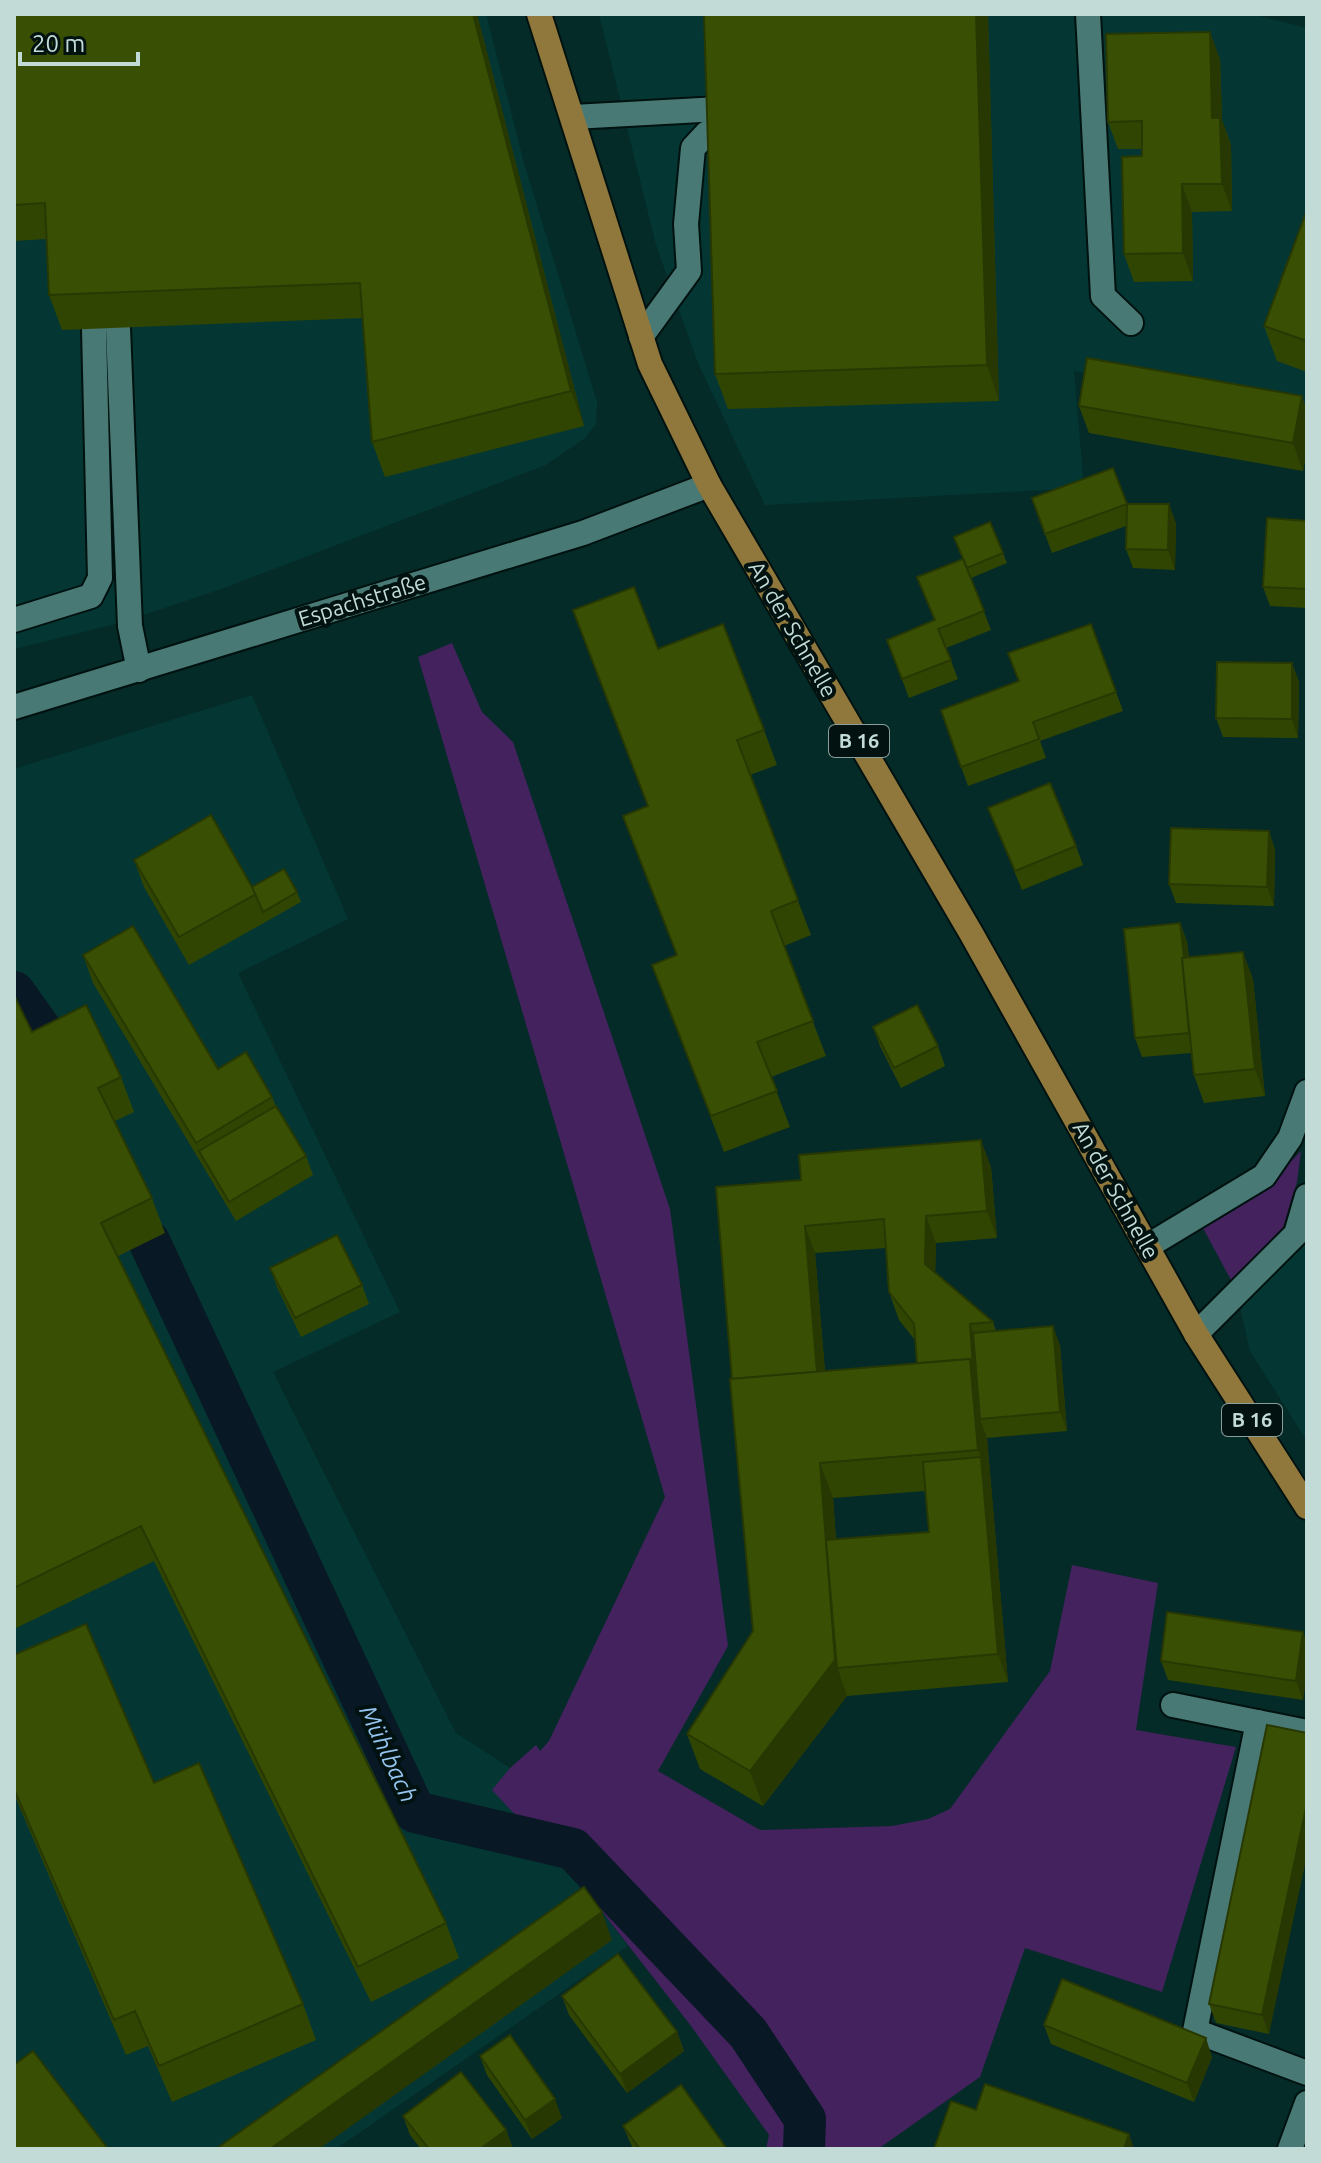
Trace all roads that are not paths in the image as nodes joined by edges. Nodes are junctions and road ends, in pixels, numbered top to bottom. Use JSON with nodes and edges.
{"nodes":[{"id":1,"x":539,"y":14,"type":"edge"},
{"id":2,"x":1088,"y":14,"type":"edge"},
{"id":3,"x":573,"y":117,"type":"junction"},
{"id":4,"x":1131,"y":323,"type":"dead end"},
{"id":5,"x":641,"y":337,"type":"junction"},
{"id":6,"x":709,"y":485,"type":"junction"},
{"id":7,"x":14,"y":620,"type":"edge"},
{"id":8,"x":139,"y":670,"type":"junction"},
{"id":9,"x":16,"y":701,"type":"edge"},
{"id":10,"x":1307,"y":1092,"type":"edge"},
{"id":11,"x":1307,"y":1196,"type":"edge"},
{"id":12,"x":1148,"y":1246,"type":"junction"},
{"id":13,"x":1196,"y":1334,"type":"junction"},
{"id":14,"x":1307,"y":1507,"type":"edge"},
{"id":15,"x":1173,"y":1705,"type":"dead end"},
{"id":16,"x":1258,"y":1722,"type":"junction"},
{"id":17,"x":1307,"y":1732,"type":"edge"},
{"id":18,"x":1307,"y":2073,"type":"edge"},
{"id":19,"x":1307,"y":2103,"type":"edge"},
{"id":20,"x":1290,"y":2149,"type":"edge"}],
"edges":[{"from":1,"to":3,"type":"main road","name":"An der Schnelle","number":"B 16"},
{"from":2,"to":4,"type":"street"},
{"from":3,"to":5,"type":"main road","name":"An der Schnelle","number":"B 16"},
{"from":3,"to":5,"type":"street"},
{"from":5,"to":6,"type":"main road","name":"An der Schnelle","number":"B 16"},
{"from":6,"to":8,"type":"street","name":"Espachstraße"},
{"from":6,"to":12,"type":"main road","name":"An der Schnelle","number":"B 16"},
{"from":7,"to":8,"type":"street"},
{"from":8,"to":9,"type":"street","name":"Espachstraße"},
{"from":10,"to":12,"type":"street"},
{"from":11,"to":13,"type":"street"},
{"from":12,"to":13,"type":"main road","name":"An der Schnelle","number":"B 16"},
{"from":13,"to":14,"type":"main road","number":"B 16"},
{"from":15,"to":16,"type":"street"},
{"from":16,"to":17,"type":"street"},
{"from":16,"to":18,"type":"street"},
{"from":19,"to":20,"type":"street"}]}
